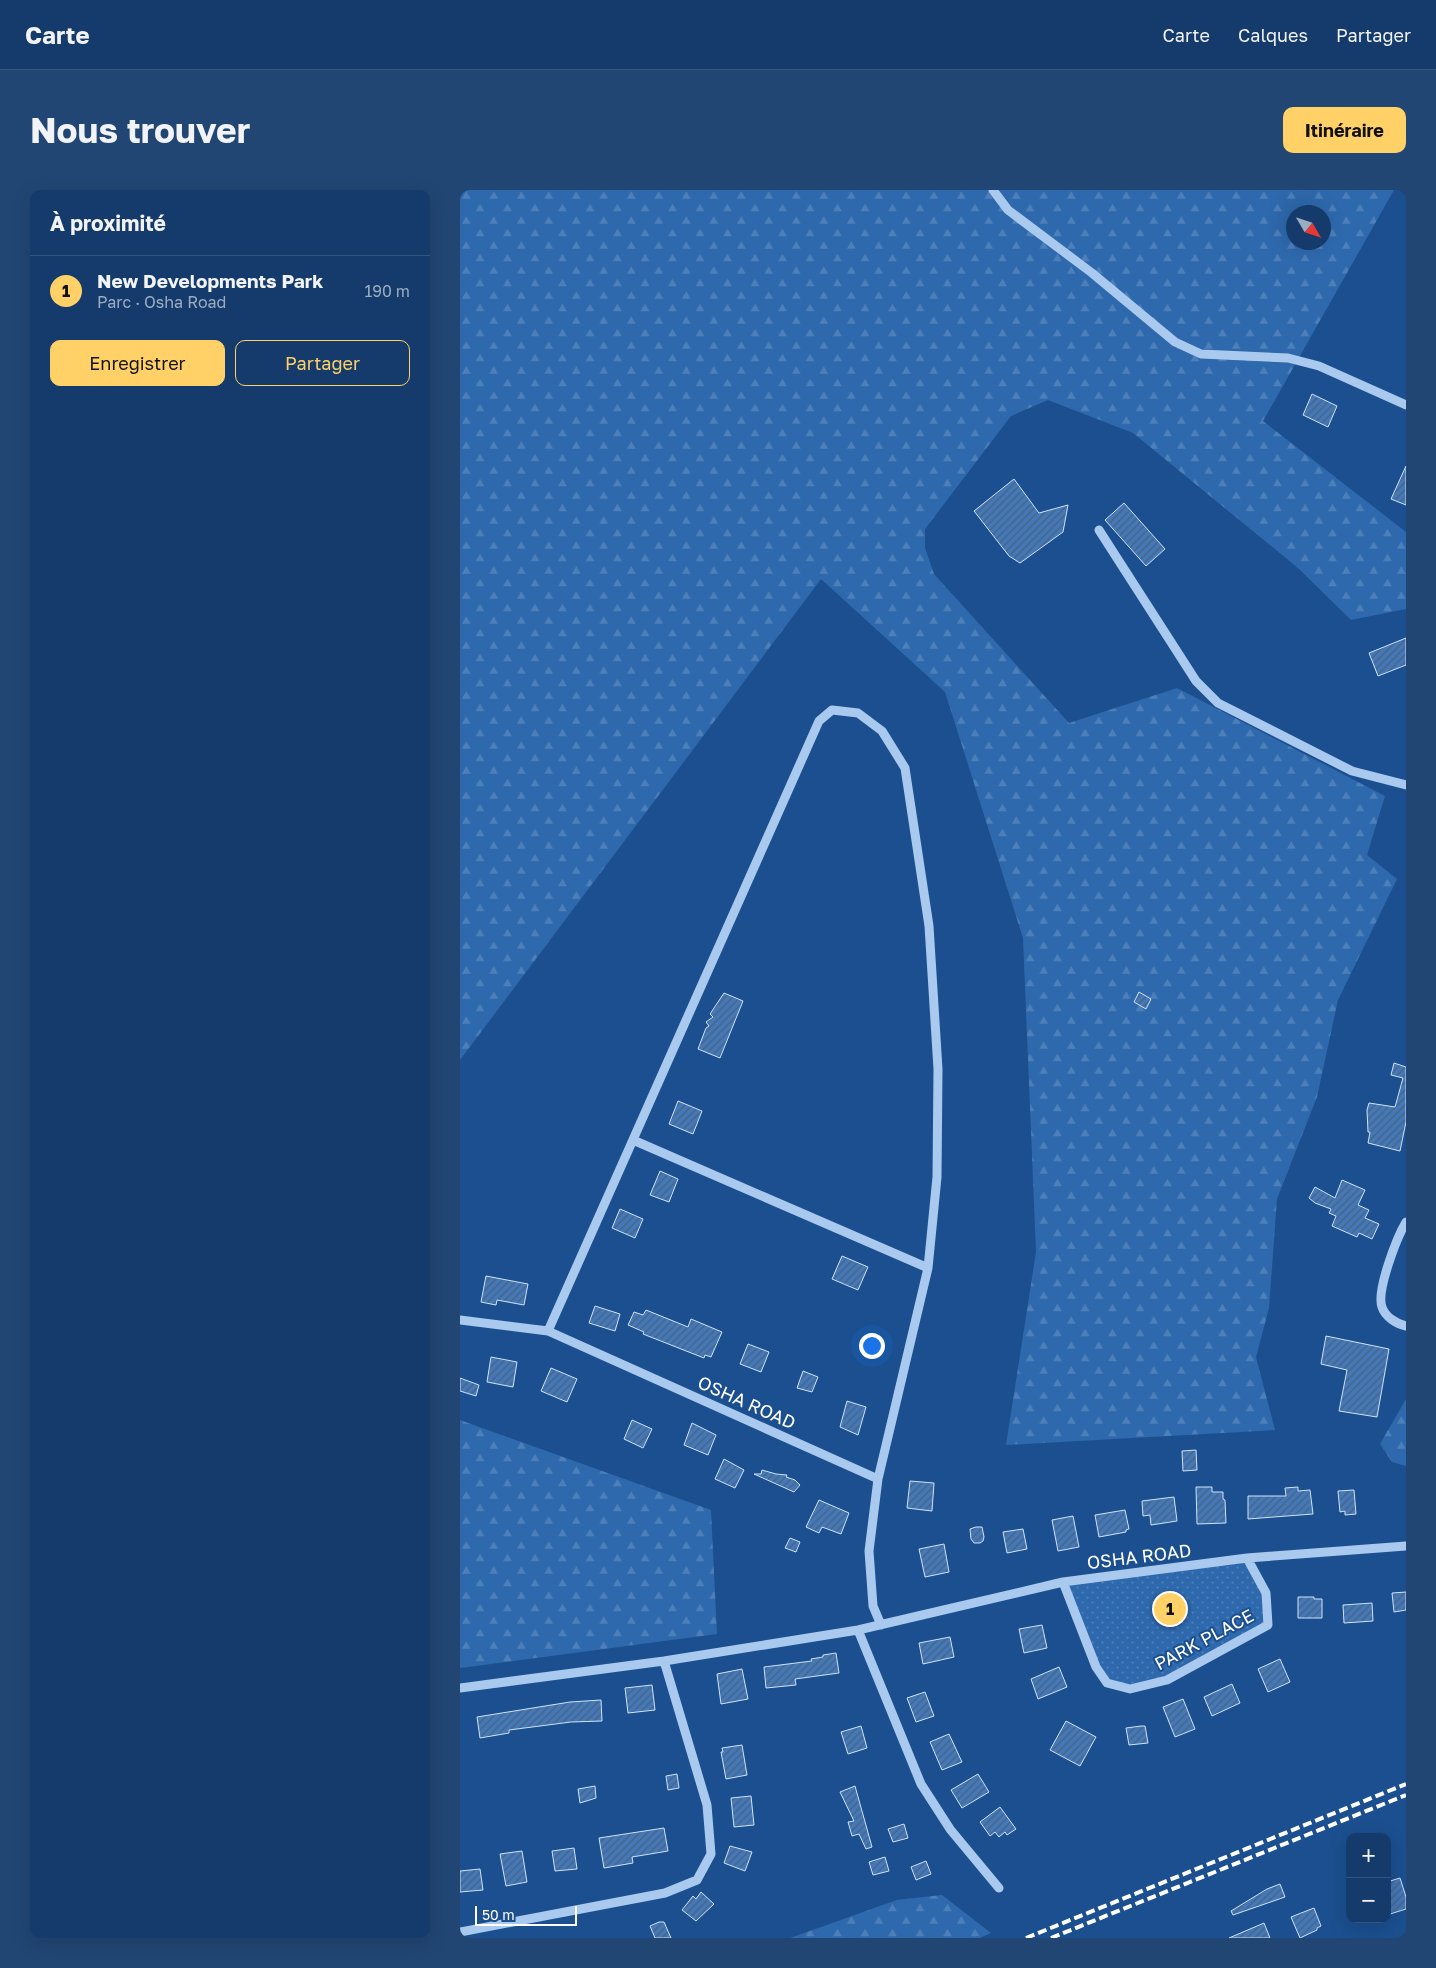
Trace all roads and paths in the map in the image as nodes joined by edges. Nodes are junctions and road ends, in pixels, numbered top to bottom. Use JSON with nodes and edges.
{"nodes":[{"id":1,"x":993,"y":190,"type":"edge"},
{"id":2,"x":1406,"y":405,"type":"edge"},
{"id":3,"x":1099,"y":530,"type":"dead end"},
{"id":4,"x":1406,"y":785,"type":"edge"},
{"id":5,"x":633,"y":1140,"type":"junction"},
{"id":6,"x":1406,"y":1222,"type":"edge"},
{"id":7,"x":928,"y":1268,"type":"junction"},
{"id":8,"x":460,"y":1320,"type":"edge"},
{"id":9,"x":1406,"y":1326,"type":"edge"},
{"id":10,"x":548,"y":1331,"type":"junction"},
{"id":11,"x":878,"y":1479,"type":"junction"},
{"id":12,"x":1406,"y":1546,"type":"edge"},
{"id":13,"x":1247,"y":1558,"type":"junction"},
{"id":14,"x":1063,"y":1582,"type":"junction"},
{"id":15,"x":880,"y":1625,"type":"junction"},
{"id":16,"x":858,"y":1630,"type":"junction"},
{"id":17,"x":664,"y":1661,"type":"junction"},
{"id":18,"x":460,"y":1688,"type":"edge"},
{"id":19,"x":999,"y":1888,"type":"dead end"},
{"id":20,"x":460,"y":1932,"type":"edge"}],
"edges":[{"from":1,"to":2,"type":"street"},
{"from":3,"to":4,"type":"street"},
{"from":5,"to":7,"type":"street"},
{"from":5,"to":7,"type":"street"},
{"from":5,"to":10,"type":"street"},
{"from":6,"to":9,"type":"street"},
{"from":7,"to":11,"type":"street"},
{"from":8,"to":10,"type":"street","name":"OSHA ROAD"},
{"from":10,"to":11,"type":"street","name":"OSHA ROAD"},
{"from":11,"to":15,"type":"street"},
{"from":12,"to":13,"type":"street","name":"OSHA ROAD"},
{"from":13,"to":14,"type":"street","name":"OSHA ROAD"},
{"from":13,"to":14,"type":"street","name":"PARK PLACE"},
{"from":14,"to":15,"type":"street","name":"OSHA ROAD"},
{"from":15,"to":16,"type":"street","name":"OSHA ROAD"},
{"from":16,"to":17,"type":"street","name":"OSHA ROAD"},
{"from":16,"to":19,"type":"street"},
{"from":17,"to":18,"type":"street","name":"OSHA ROAD"},
{"from":17,"to":20,"type":"street"}]}
